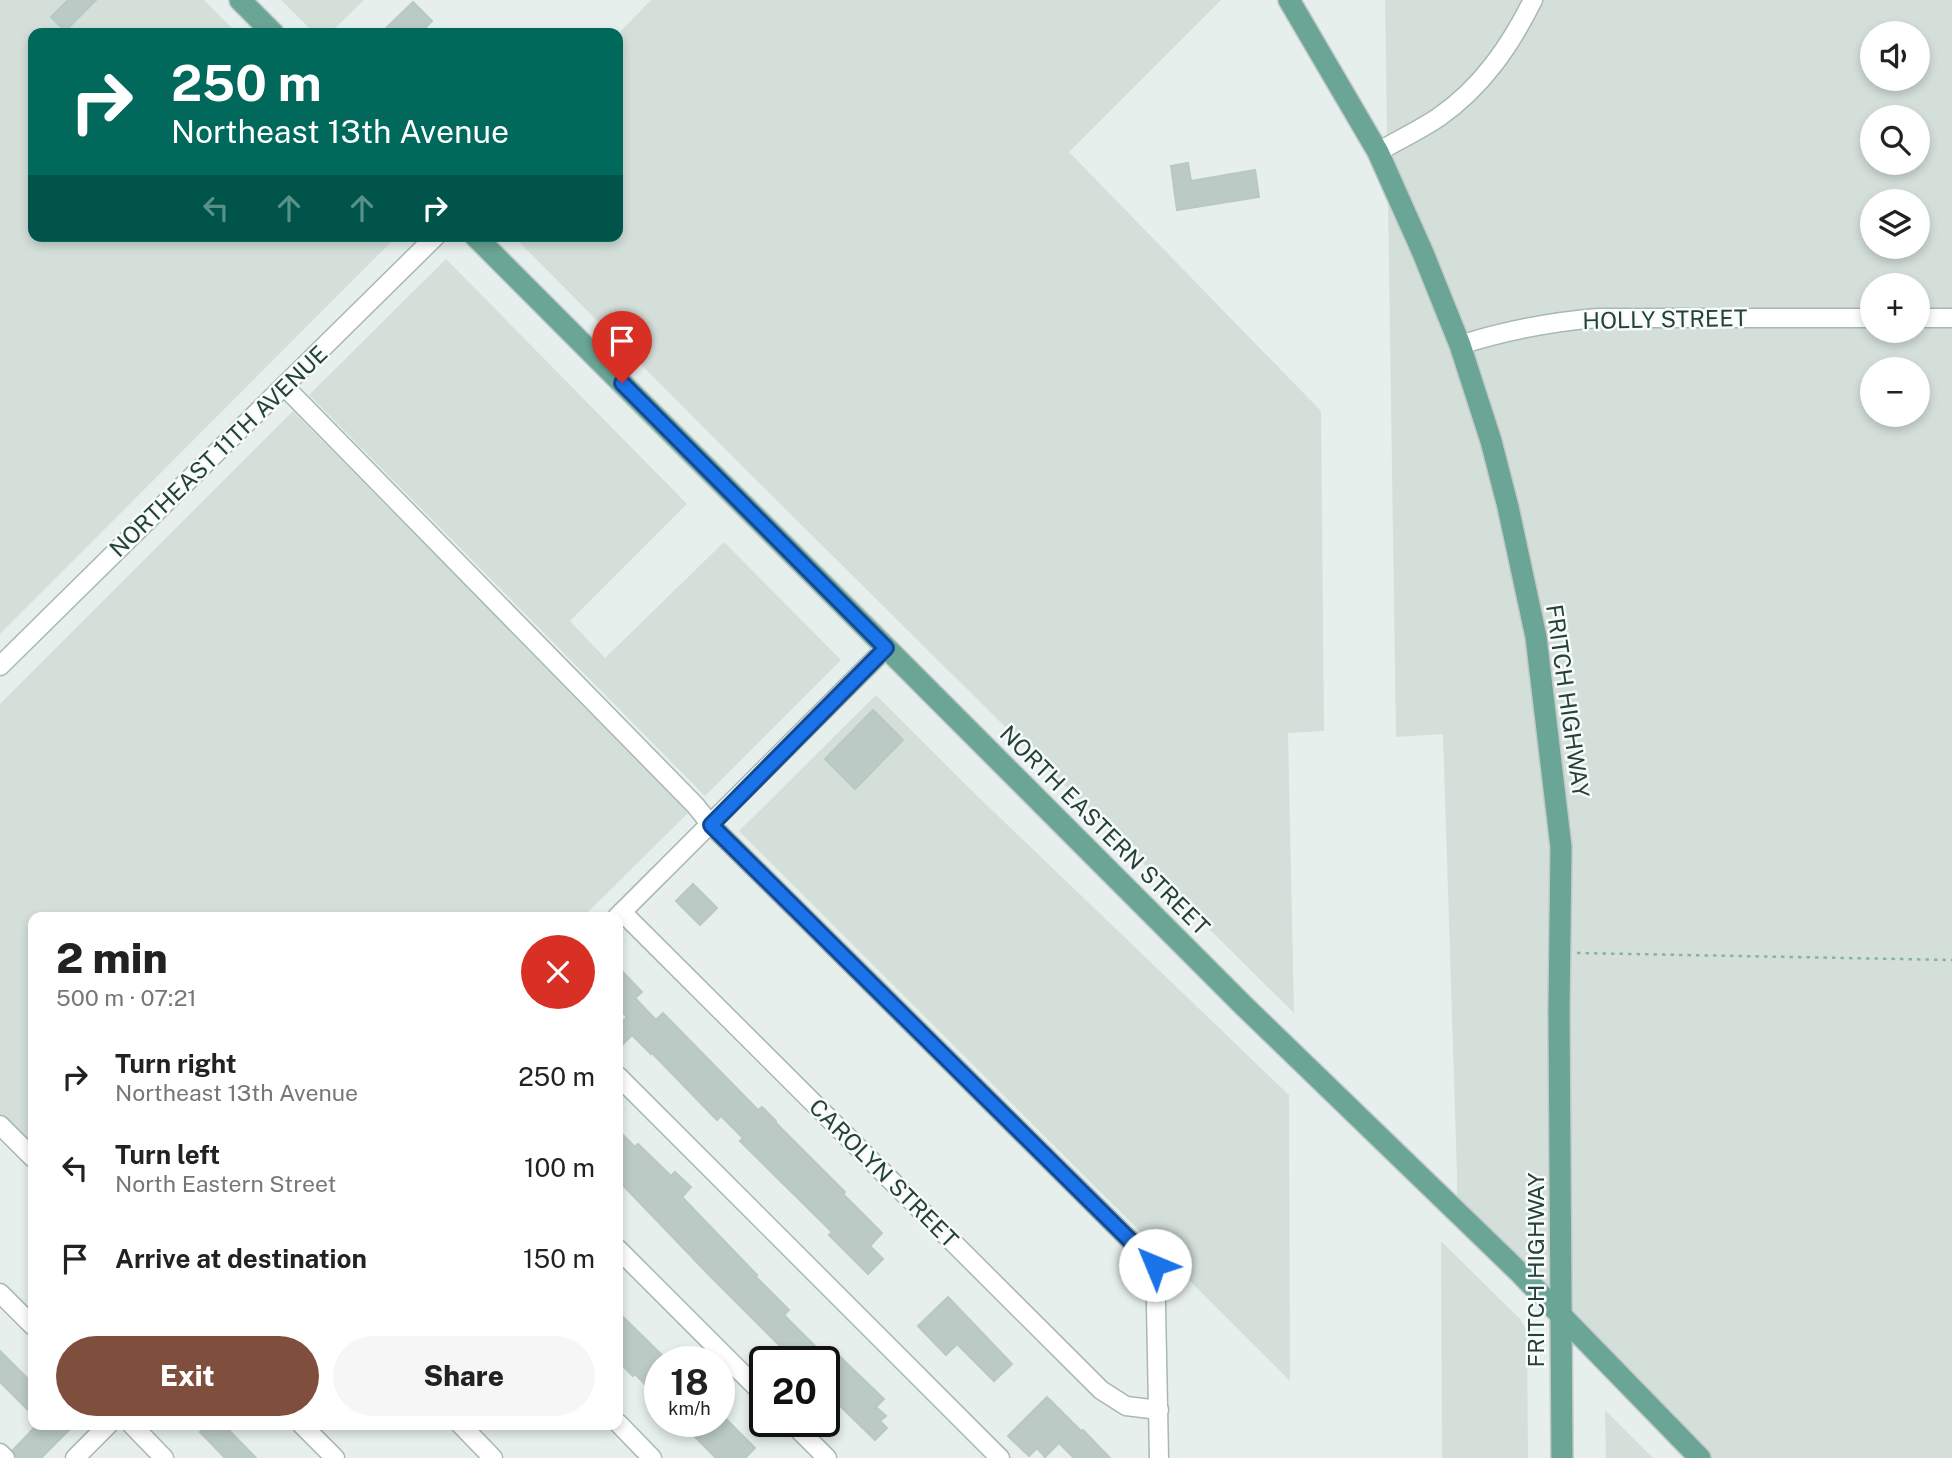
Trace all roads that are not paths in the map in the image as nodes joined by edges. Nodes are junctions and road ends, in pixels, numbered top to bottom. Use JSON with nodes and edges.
{"nodes":[{"id":1,"x":240,"y":0,"type":"edge"},
{"id":2,"x":1289,"y":0,"type":"edge"},
{"id":3,"x":1534,"y":0,"type":"edge"},
{"id":4,"x":268,"y":28,"type":"edge"},
{"id":5,"x":1378,"y":152,"type":"junction"},
{"id":6,"x":430,"y":242,"type":"edge"},
{"id":7,"x":481,"y":242,"type":"edge"},
{"id":8,"x":1860,"y":318,"type":"edge"},
{"id":9,"x":1930,"y":318,"type":"edge"},
{"id":10,"x":1952,"y":318,"type":"edge"},
{"id":11,"x":1460,"y":345,"type":"junction"},
{"id":12,"x":284,"y":386,"type":"junction"},
{"id":13,"x":886,"y":648,"type":"junction"},
{"id":14,"x":0,"y":666,"type":"edge"},
{"id":15,"x":711,"y":825,"type":"junction"},
{"id":16,"x":622,"y":912,"type":"edge"},
{"id":17,"x":623,"y":917,"type":"edge"},
{"id":18,"x":623,"y":1081,"type":"edge"},
{"id":19,"x":0,"y":1125,"type":"edge"},
{"id":20,"x":28,"y":1153,"type":"edge"},
{"id":21,"x":623,"y":1254,"type":"edge"},
{"id":22,"x":0,"y":1293,"type":"edge"},
{"id":23,"x":1562,"y":1316,"type":"junction"},
{"id":24,"x":28,"y":1321,"type":"edge"},
{"id":25,"x":749,"y":1380,"type":"edge"},
{"id":26,"x":1159,"y":1410,"type":"junction"},
{"id":27,"x":623,"y":1428,"type":"edge"},
{"id":28,"x":103,"y":1430,"type":"edge"},
{"id":29,"x":137,"y":1430,"type":"edge"},
{"id":30,"x":307,"y":1430,"type":"edge"},
{"id":31,"x":466,"y":1430,"type":"edge"},
{"id":32,"x":806,"y":1437,"type":"edge"},
{"id":33,"x":0,"y":1453,"type":"edge"},
{"id":34,"x":5,"y":1458,"type":"edge"},
{"id":35,"x":75,"y":1458,"type":"edge"},
{"id":36,"x":164,"y":1458,"type":"edge"},
{"id":37,"x":335,"y":1458,"type":"edge"},
{"id":38,"x":493,"y":1458,"type":"edge"},
{"id":39,"x":652,"y":1458,"type":"edge"},
{"id":40,"x":827,"y":1458,"type":"edge"},
{"id":41,"x":1000,"y":1458,"type":"edge"},
{"id":42,"x":1159,"y":1458,"type":"edge"},
{"id":43,"x":1562,"y":1458,"type":"edge"},
{"id":44,"x":1700,"y":1458,"type":"edge"}],
"edges":[{"from":1,"to":4,"type":"main road"},
{"from":2,"to":5,"type":"main road","name":"FRITCH HIGHWAY"},
{"from":3,"to":5,"type":"street"},
{"from":5,"to":11,"type":"main road","name":"FRITCH HIGHWAY"},
{"from":6,"to":12,"type":"street","name":"NORTHEAST 11TH AVENUE"},
{"from":7,"to":13,"type":"main road","name":"NORTH EASTERN STREET"},
{"from":8,"to":11,"type":"street","name":"HOLLY STREET"},
{"from":9,"to":10,"type":"street"},
{"from":11,"to":23,"type":"main road","name":"FRITCH HIGHWAY"},
{"from":12,"to":14,"type":"street","name":"NORTHEAST 11TH AVENUE"},
{"from":12,"to":15,"type":"street"},
{"from":13,"to":15,"type":"street"},
{"from":13,"to":23,"type":"main road","name":"NORTH EASTERN STREET"},
{"from":15,"to":16,"type":"street"},
{"from":15,"to":26,"type":"street"},
{"from":17,"to":26,"type":"street","name":"CAROLYN STREET"},
{"from":18,"to":41,"type":"street"},
{"from":19,"to":20,"type":"street"},
{"from":21,"to":25,"type":"street"},
{"from":22,"to":24,"type":"street"},
{"from":23,"to":43,"type":"main road","name":"FRITCH HIGHWAY"},
{"from":23,"to":44,"type":"main road","name":"NORTH EASTERN STREET"},
{"from":26,"to":42,"type":"street"},
{"from":27,"to":39,"type":"street"},
{"from":28,"to":35,"type":"street"},
{"from":29,"to":36,"type":"street"},
{"from":30,"to":37,"type":"street"},
{"from":31,"to":38,"type":"street"},
{"from":32,"to":40,"type":"street"},
{"from":33,"to":34,"type":"street"}]}
